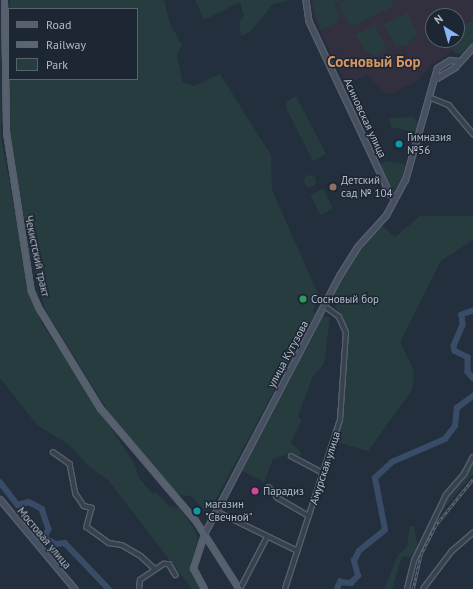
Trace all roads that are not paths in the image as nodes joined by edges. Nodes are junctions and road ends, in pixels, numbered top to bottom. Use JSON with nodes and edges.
{"nodes":[{"id":1,"x":4,"y":0,"type":"edge"},
{"id":2,"x":306,"y":0,"type":"edge"},
{"id":3,"x":473,"y":47,"type":"edge"},
{"id":4,"x":458,"y":61,"type":"junction"},
{"id":5,"x":437,"y":78,"type":"junction"},
{"id":6,"x":429,"y":97,"type":"junction"},
{"id":7,"x":473,"y":134,"type":"edge"},
{"id":8,"x":395,"y":198,"type":"junction"},
{"id":9,"x":324,"y":306,"type":"junction"},
{"id":10,"x":53,"y":452,"type":"dead end"},
{"id":11,"x":291,"y":456,"type":"dead end"},
{"id":12,"x":473,"y":457,"type":"edge"},
{"id":13,"x":323,"y":472,"type":"junction"},
{"id":14,"x":269,"y":487,"type":"dead end"},
{"id":15,"x":0,"y":499,"type":"edge"},
{"id":16,"x":216,"y":511,"type":"junction"},
{"id":17,"x":309,"y":516,"type":"junction"},
{"id":18,"x":473,"y":533,"type":"edge"},
{"id":19,"x":204,"y":534,"type":"junction"},
{"id":20,"x":266,"y":538,"type":"junction"},
{"id":21,"x":298,"y":551,"type":"junction"},
{"id":22,"x":154,"y":568,"type":"junction"},
{"id":23,"x":176,"y":575,"type":"dead end"},
{"id":24,"x":75,"y":589,"type":"edge"},
{"id":25,"x":139,"y":589,"type":"edge"},
{"id":26,"x":204,"y":589,"type":"edge"},
{"id":27,"x":239,"y":589,"type":"edge"},
{"id":28,"x":286,"y":589,"type":"edge"},
{"id":29,"x":407,"y":589,"type":"edge"},
{"id":30,"x":423,"y":589,"type":"edge"}],
"edges":[{"from":1,"to":19,"type":"main road","name":"Чекистский тракт"},
{"from":2,"to":8,"type":"street","name":"Асиновская улица"},
{"from":3,"to":4,"type":"street"},
{"from":4,"to":5,"type":"street"},
{"from":4,"to":5,"type":"street","name":"улица Кутузова"},
{"from":5,"to":6,"type":"street","name":"улица Кутузова"},
{"from":6,"to":7,"type":"street"},
{"from":6,"to":8,"type":"street","name":"улица Кутузова"},
{"from":8,"to":9,"type":"street","name":"улица Кутузова"},
{"from":9,"to":13,"type":"street","name":"Амурская улица"},
{"from":9,"to":16,"type":"street","name":"улица Кутузова"},
{"from":10,"to":22,"type":"street"},
{"from":11,"to":13,"type":"street"},
{"from":12,"to":29,"type":"street"},
{"from":13,"to":17,"type":"street","name":"Амурская улица"},
{"from":14,"to":17,"type":"street"},
{"from":15,"to":24,"type":"street","name":"Мостовая улица"},
{"from":16,"to":19,"type":"street","name":"улица Кутузова"},
{"from":16,"to":20,"type":"street"},
{"from":17,"to":21,"type":"street","name":"Амурская улица"},
{"from":18,"to":30,"type":"street"},
{"from":19,"to":26,"type":"main road"},
{"from":19,"to":27,"type":"main road","name":"Чекистский тракт"},
{"from":20,"to":21,"type":"street"},
{"from":20,"to":27,"type":"street"},
{"from":21,"to":28,"type":"street","name":"Амурская улица"},
{"from":22,"to":23,"type":"street"},
{"from":22,"to":25,"type":"street"}]}
